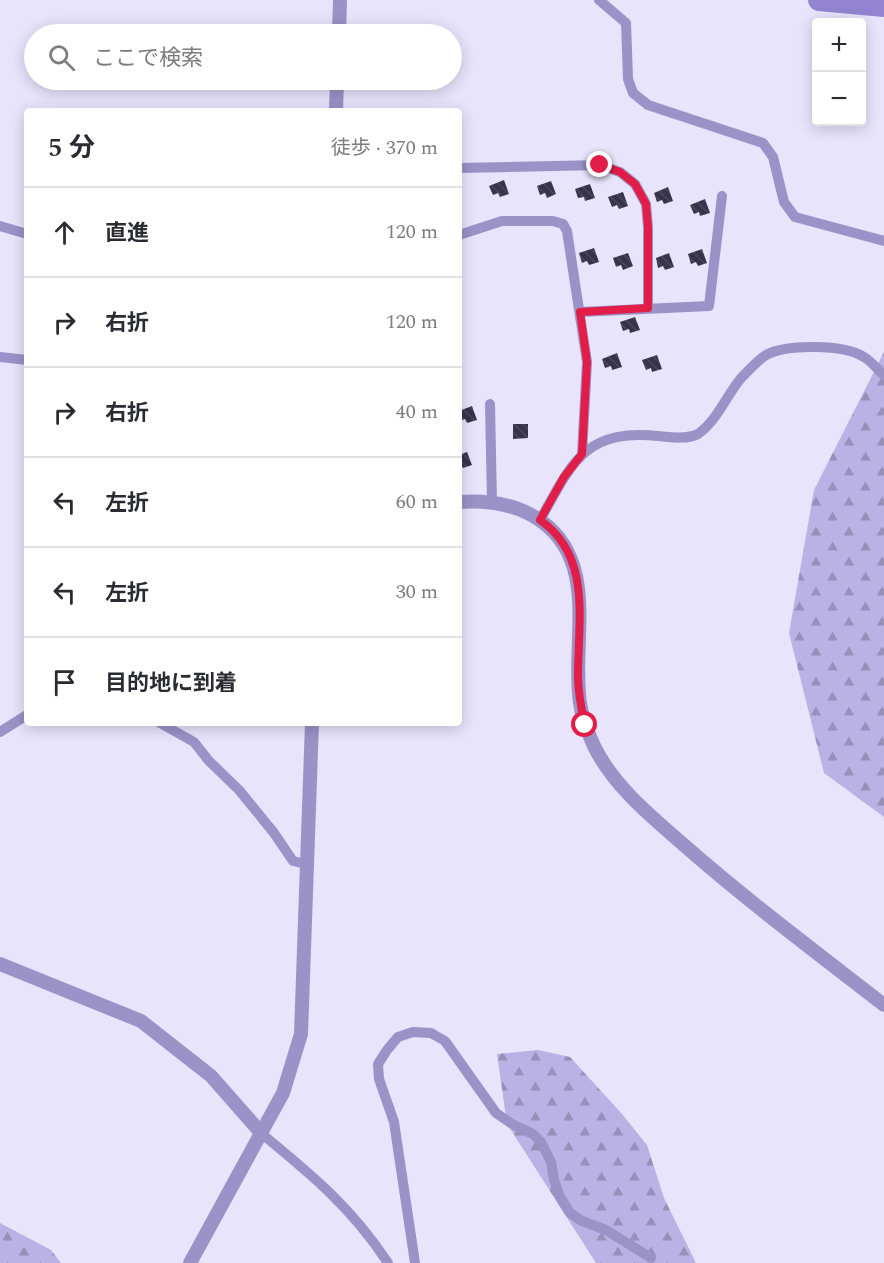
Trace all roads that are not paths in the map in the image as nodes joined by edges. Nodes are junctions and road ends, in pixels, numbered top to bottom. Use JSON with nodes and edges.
{"nodes":[{"id":1,"x":340,"y":0,"type":"edge"},
{"id":2,"x":599,"y":0,"type":"edge"},
{"id":3,"x":339,"y":24,"type":"edge"},
{"id":4,"x":337,"y":90,"type":"edge"},
{"id":5,"x":336,"y":108,"type":"edge"},
{"id":6,"x":462,"y":168,"type":"edge"},
{"id":7,"x":722,"y":196,"type":"dead end"},
{"id":8,"x":0,"y":226,"type":"edge"},
{"id":9,"x":24,"y":233,"type":"edge"},
{"id":10,"x":462,"y":234,"type":"edge"},
{"id":11,"x":884,"y":241,"type":"edge"},
{"id":12,"x":648,"y":308,"type":"junction"},
{"id":13,"x":580,"y":312,"type":"junction"},
{"id":14,"x":0,"y":357,"type":"edge"},
{"id":15,"x":24,"y":360,"type":"edge"},
{"id":16,"x":884,"y":375,"type":"edge"},
{"id":17,"x":490,"y":404,"type":"dead end"},
{"id":18,"x":582,"y":454,"type":"junction"},
{"id":19,"x":462,"y":502,"type":"edge"},
{"id":20,"x":492,"y":503,"type":"junction"},
{"id":21,"x":540,"y":520,"type":"junction"},
{"id":22,"x":24,"y":717,"type":"edge"},
{"id":23,"x":165,"y":726,"type":"edge"},
{"id":24,"x":312,"y":726,"type":"edge"},
{"id":25,"x":0,"y":732,"type":"edge"},
{"id":26,"x":306,"y":864,"type":"junction"},
{"id":27,"x":0,"y":964,"type":"edge"},
{"id":28,"x":884,"y":1005,"type":"edge"},
{"id":29,"x":262,"y":1134,"type":"junction"},
{"id":30,"x":651,"y":1258,"type":"dead end"},
{"id":31,"x":190,"y":1263,"type":"edge"},
{"id":32,"x":388,"y":1263,"type":"edge"},
{"id":33,"x":415,"y":1263,"type":"edge"}],
"edges":[{"from":1,"to":3,"type":"street"},
{"from":2,"to":11,"type":"street"},
{"from":4,"to":5,"type":"street"},
{"from":6,"to":12,"type":"street"},
{"from":7,"to":12,"type":"street"},
{"from":8,"to":9,"type":"street"},
{"from":10,"to":13,"type":"street"},
{"from":12,"to":13,"type":"street"},
{"from":13,"to":18,"type":"street"},
{"from":14,"to":15,"type":"street"},
{"from":16,"to":18,"type":"street"},
{"from":17,"to":20,"type":"street"},
{"from":18,"to":21,"type":"street"},
{"from":19,"to":20,"type":"street"},
{"from":20,"to":21,"type":"street"},
{"from":21,"to":28,"type":"street"},
{"from":22,"to":25,"type":"street"},
{"from":23,"to":26,"type":"street"},
{"from":24,"to":26,"type":"street"},
{"from":26,"to":29,"type":"street"},
{"from":27,"to":29,"type":"street"},
{"from":29,"to":31,"type":"street"},
{"from":29,"to":32,"type":"street"},
{"from":30,"to":33,"type":"street"}]}
